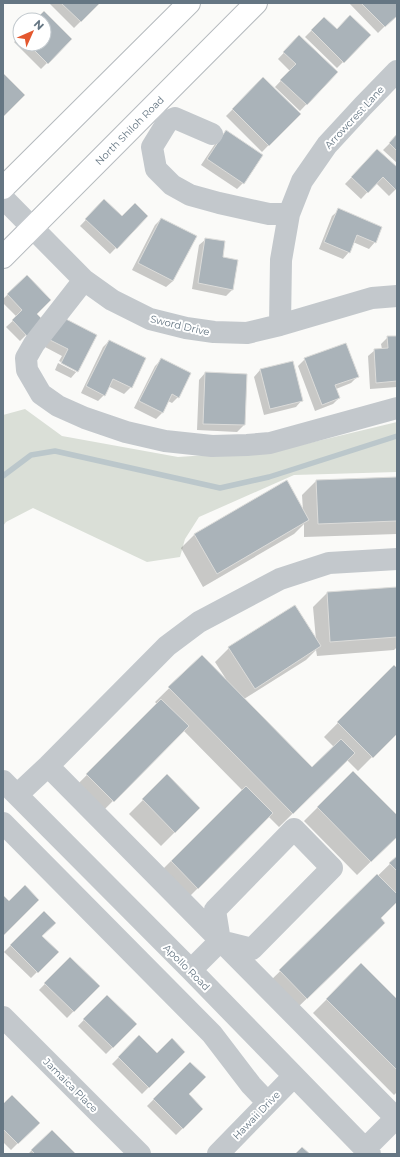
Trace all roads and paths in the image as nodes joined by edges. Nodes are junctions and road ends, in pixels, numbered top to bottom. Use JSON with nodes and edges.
{"nodes":[{"id":1,"x":189,"y":3,"type":"edge"},
{"id":2,"x":256,"y":3,"type":"edge"},
{"id":3,"x":397,"y":71,"type":"edge"},
{"id":4,"x":212,"y":134,"type":"dead end"},
{"id":5,"x":3,"y":188,"type":"edge"},
{"id":6,"x":3,"y":198,"type":"edge"},
{"id":7,"x":289,"y":214,"type":"junction"},
{"id":8,"x":32,"y":228,"type":"junction"},
{"id":9,"x":3,"y":257,"type":"edge"},
{"id":10,"x":84,"y":280,"type":"junction"},
{"id":11,"x":397,"y":296,"type":"edge"},
{"id":12,"x":280,"y":325,"type":"junction"},
{"id":13,"x":397,"y":408,"type":"edge"},
{"id":14,"x":397,"y":559,"type":"edge"},
{"id":15,"x":48,"y":766,"type":"junction"},
{"id":16,"x":10,"y":788,"type":"edge"},
{"id":17,"x":3,"y":823,"type":"edge"},
{"id":18,"x":220,"y":941,"type":"junction"},
{"id":19,"x":191,"y":970,"type":"junction"},
{"id":20,"x":3,"y":1017,"type":"edge"},
{"id":21,"x":294,"y":1076,"type":"junction"},
{"id":22,"x":267,"y":1102,"type":"junction"},
{"id":23,"x":396,"y":1117,"type":"edge"},
{"id":24,"x":368,"y":1151,"type":"edge"},
{"id":25,"x":140,"y":1154,"type":"edge"},
{"id":26,"x":218,"y":1154,"type":"edge"}],
"edges":[{"from":1,"to":5,"type":"main road"},
{"from":2,"to":8,"type":"main road","name":"North Shiloh Road"},
{"from":3,"to":7,"type":"street","name":"Arrowcrest Lane"},
{"from":4,"to":7,"type":"street"},
{"from":6,"to":8,"type":"street","name":"Sword Drive"},
{"from":7,"to":12,"type":"street","name":"Arrowcrest Lane"},
{"from":8,"to":9,"type":"main road","name":"North Shiloh Road"},
{"from":8,"to":10,"type":"street","name":"Sword Drive"},
{"from":10,"to":12,"type":"street","name":"Sword Drive"},
{"from":10,"to":13,"type":"street"},
{"from":11,"to":12,"type":"street","name":"Sword Drive"},
{"from":14,"to":15,"type":"street"},
{"from":15,"to":16,"type":"street"},
{"from":15,"to":18,"type":"street"},
{"from":16,"to":19,"type":"street","name":"Apollo Road"},
{"from":17,"to":22,"type":"street"},
{"from":18,"to":18,"type":"street"},
{"from":18,"to":19,"type":"street"},
{"from":18,"to":23,"type":"street"},
{"from":19,"to":21,"type":"street","name":"Apollo Road"},
{"from":20,"to":25,"type":"street","name":"Jamaica Place"},
{"from":21,"to":22,"type":"street","name":"Hawaii Drive"},
{"from":21,"to":24,"type":"street","name":"Apollo Road"},
{"from":22,"to":26,"type":"street","name":"Hawaii Drive"},
{"from":23,"to":24,"type":"street"}]}
